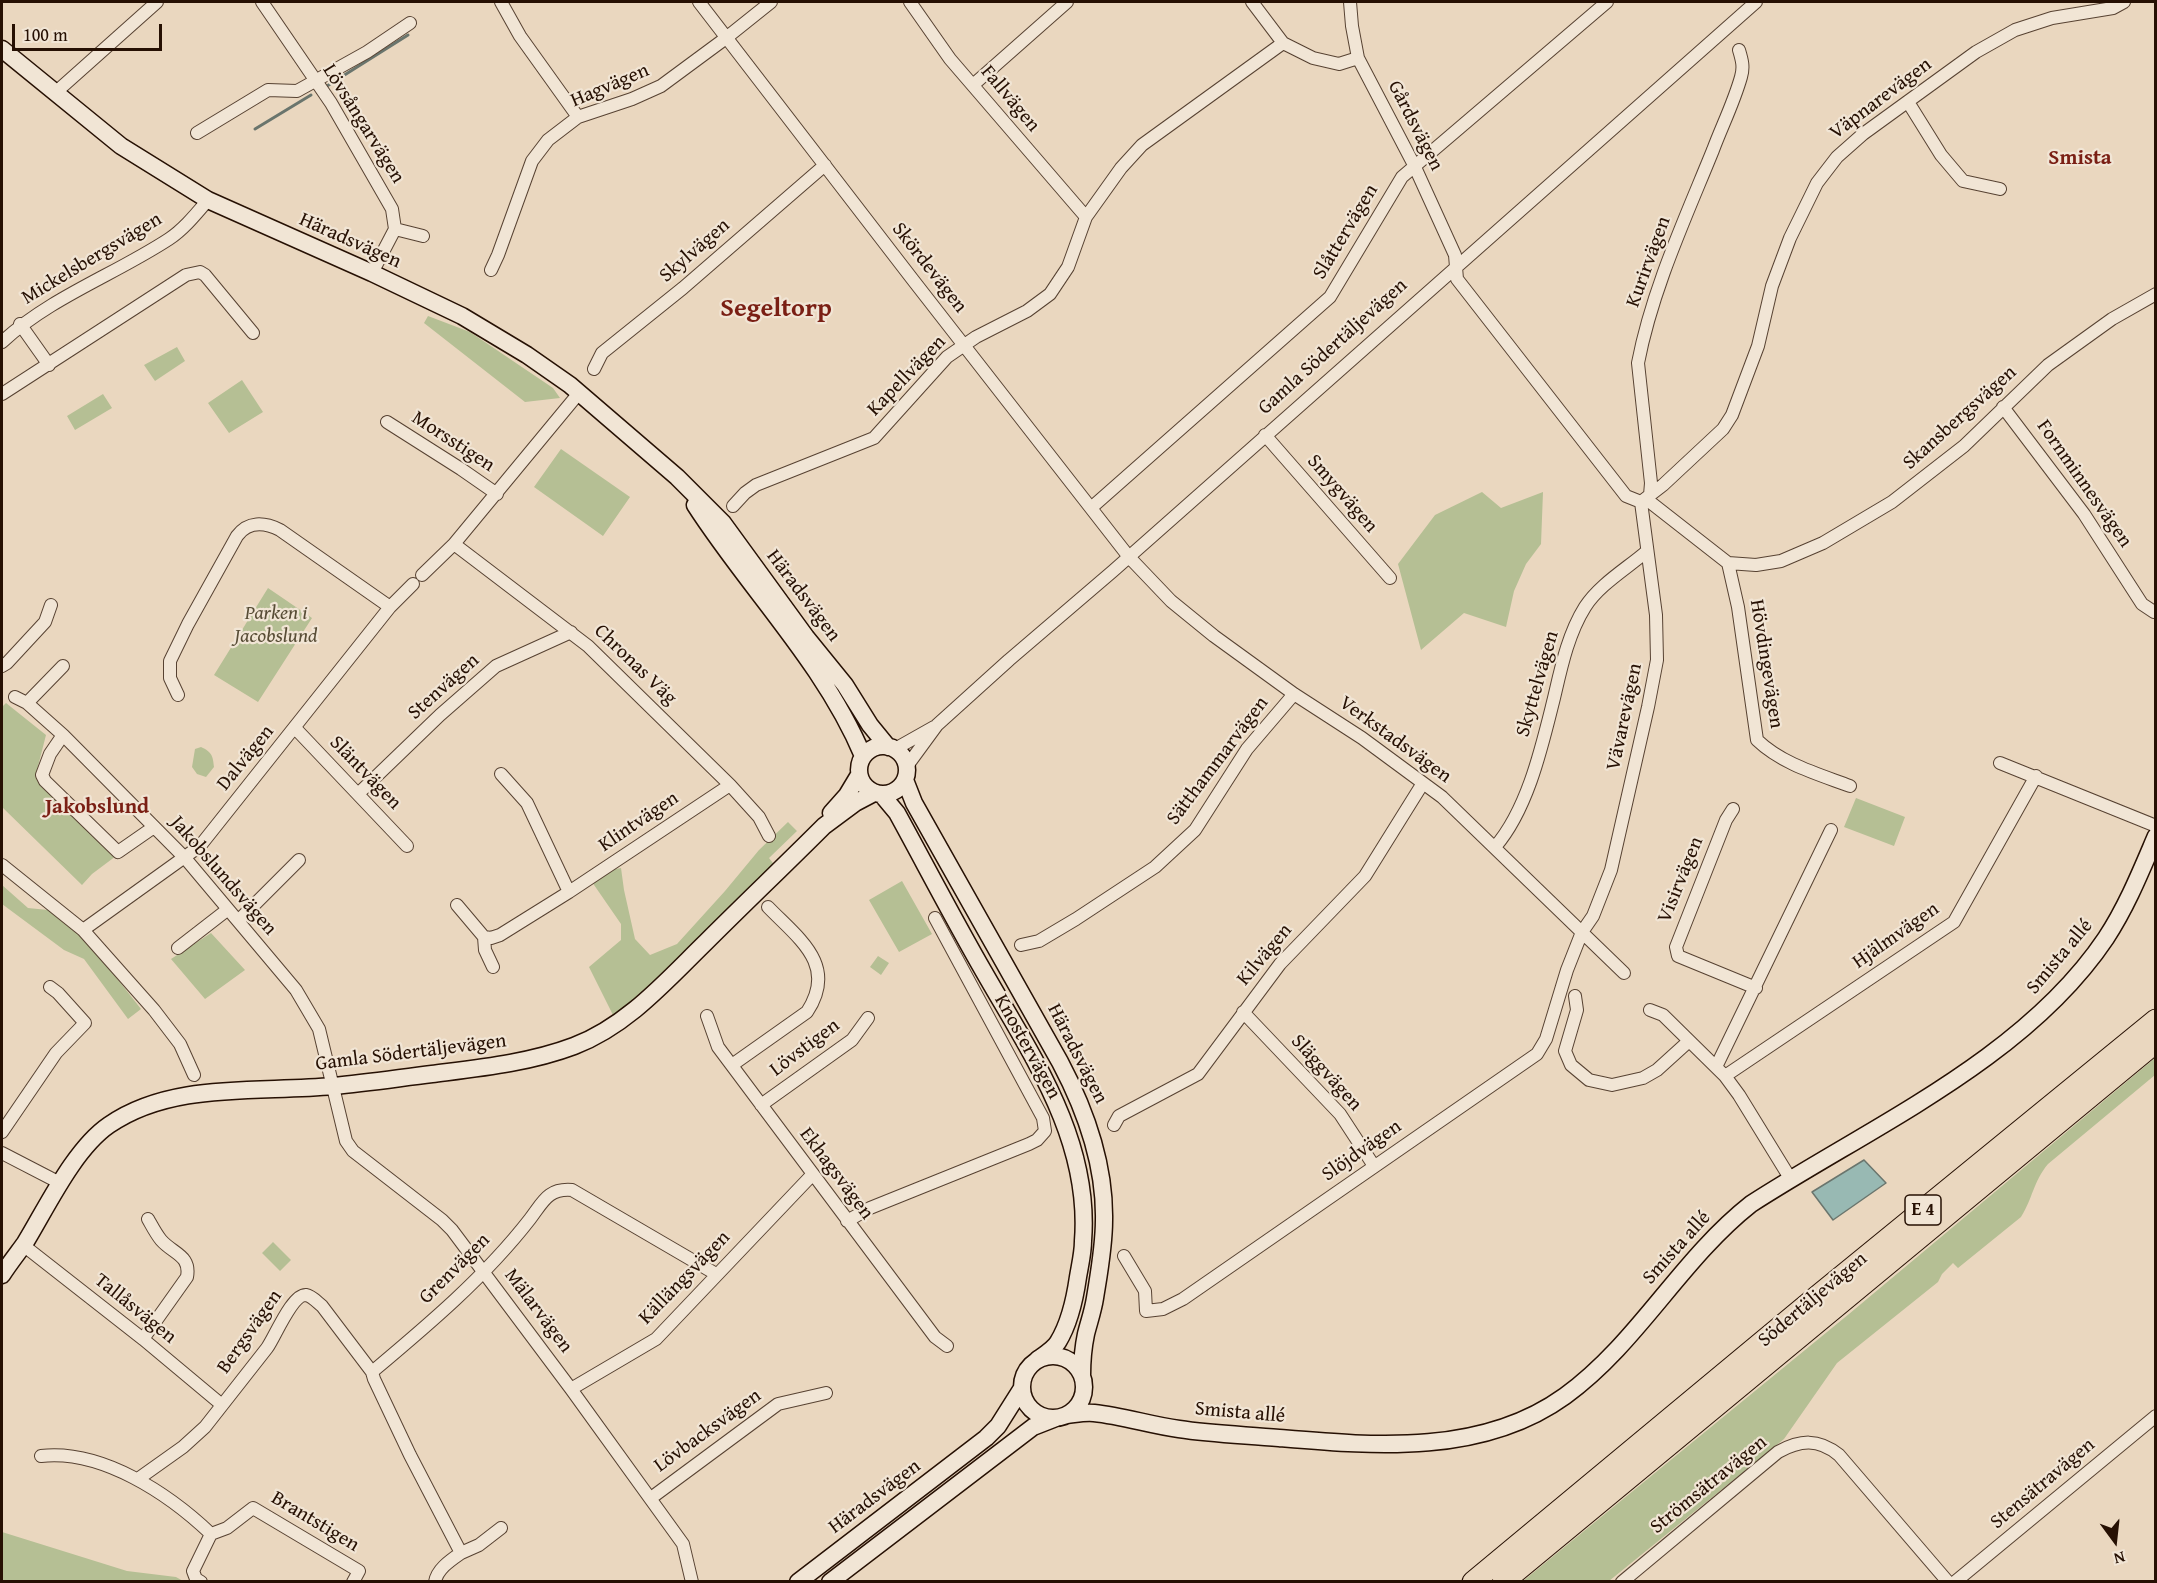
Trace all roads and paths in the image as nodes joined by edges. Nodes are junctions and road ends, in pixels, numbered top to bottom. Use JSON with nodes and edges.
{"nodes":[{"id":1,"x":157,"y":2,"type":"edge"},
{"id":2,"x":262,"y":2,"type":"edge"},
{"id":3,"x":501,"y":2,"type":"edge"},
{"id":4,"x":699,"y":2,"type":"edge"},
{"id":5,"x":771,"y":2,"type":"edge"},
{"id":6,"x":910,"y":2,"type":"edge"},
{"id":7,"x":1067,"y":2,"type":"edge"},
{"id":8,"x":1252,"y":2,"type":"edge"},
{"id":9,"x":1350,"y":2,"type":"edge"},
{"id":10,"x":1607,"y":2,"type":"edge"},
{"id":11,"x":1756,"y":2,"type":"edge"},
{"id":12,"x":2124,"y":2,"type":"edge"},
{"id":13,"x":410,"y":23,"type":"dead end"},
{"id":14,"x":726,"y":38,"type":"junction"},
{"id":15,"x":1283,"y":42,"type":"junction"},
{"id":16,"x":2,"y":49,"type":"edge"},
{"id":17,"x":1739,"y":50,"type":"dead end"},
{"id":18,"x":1358,"y":58,"type":"junction"},
{"id":19,"x":315,"y":81,"type":"junction"},
{"id":20,"x":973,"y":85,"type":"junction"},
{"id":21,"x":55,"y":93,"type":"junction"},
{"id":22,"x":1908,"y":102,"type":"junction"},
{"id":23,"x":578,"y":117,"type":"junction"},
{"id":24,"x":197,"y":133,"type":"dead end"},
{"id":25,"x":825,"y":165,"type":"junction"},
{"id":26,"x":1414,"y":165,"type":"junction"},
{"id":27,"x":2000,"y":189,"type":"dead end"},
{"id":28,"x":208,"y":200,"type":"junction"},
{"id":29,"x":1086,"y":217,"type":"junction"},
{"id":30,"x":395,"y":229,"type":"junction"},
{"id":31,"x":423,"y":236,"type":"dead end"},
{"id":32,"x":1456,"y":266,"type":"junction"},
{"id":33,"x":491,"y":270,"type":"dead end"},
{"id":34,"x":372,"y":273,"type":"junction"},
{"id":35,"x":2156,"y":294,"type":"edge"},
{"id":36,"x":20,"y":324,"type":"junction"},
{"id":37,"x":253,"y":333,"type":"dead end"},
{"id":38,"x":2,"y":342,"type":"edge"},
{"id":39,"x":964,"y":345,"type":"junction"},
{"id":40,"x":49,"y":365,"type":"junction"},
{"id":41,"x":594,"y":369,"type":"dead end"},
{"id":42,"x":579,"y":393,"type":"junction"},
{"id":43,"x":2,"y":394,"type":"edge"},
{"id":44,"x":2003,"y":407,"type":"junction"},
{"id":45,"x":387,"y":422,"type":"dead end"},
{"id":46,"x":1265,"y":435,"type":"junction"},
{"id":47,"x":677,"y":477,"type":"junction"},
{"id":48,"x":497,"y":494,"type":"junction"},
{"id":49,"x":1646,"y":499,"type":"junction"},
{"id":50,"x":733,"y":506,"type":"dead end"},
{"id":51,"x":1091,"y":508,"type":"junction"},
{"id":52,"x":454,"y":544,"type":"junction"},
{"id":53,"x":1646,"y":552,"type":"junction"},
{"id":54,"x":1129,"y":557,"type":"junction"},
{"id":55,"x":1728,"y":563,"type":"junction"},
{"id":56,"x":1390,"y":578,"type":"dead end"},
{"id":57,"x":51,"y":605,"type":"dead end"},
{"id":58,"x":390,"y":607,"type":"junction"},
{"id":59,"x":2154,"y":612,"type":"edge"},
{"id":60,"x":571,"y":632,"type":"junction"},
{"id":61,"x":2,"y":666,"type":"edge"},
{"id":62,"x":63,"y":666,"type":"dead end"},
{"id":63,"x":1294,"y":694,"type":"junction"},
{"id":64,"x":178,"y":695,"type":"dead end"},
{"id":65,"x":15,"y":697,"type":"dead end"},
{"id":66,"x":27,"y":703,"type":"junction"},
{"id":67,"x":937,"y":725,"type":"junction"},
{"id":68,"x":295,"y":728,"type":"junction"},
{"id":69,"x":63,"y":735,"type":"junction"},
{"id":70,"x":891,"y":748,"type":"junction"},
{"id":71,"x":863,"y":756,"type":"junction"},
{"id":72,"x":2000,"y":763,"type":"dead end"},
{"id":73,"x":906,"y":773,"type":"junction"},
{"id":74,"x":501,"y":774,"type":"dead end"},
{"id":75,"x":859,"y":775,"type":"junction"},
{"id":76,"x":2036,"y":776,"type":"junction"},
{"id":77,"x":1423,"y":783,"type":"junction"},
{"id":78,"x":730,"y":784,"type":"junction"},
{"id":79,"x":1850,"y":786,"type":"dead end"},
{"id":80,"x":359,"y":793,"type":"junction"},
{"id":81,"x":878,"y":794,"type":"junction"},
{"id":82,"x":1733,"y":809,"type":"dead end"},
{"id":83,"x":824,"y":826,"type":"junction"},
{"id":84,"x":2156,"y":826,"type":"edge"},
{"id":85,"x":154,"y":827,"type":"junction"},
{"id":86,"x":1831,"y":830,"type":"dead end"},
{"id":87,"x":769,"y":836,"type":"dead end"},
{"id":88,"x":2156,"y":836,"type":"edge"},
{"id":89,"x":407,"y":846,"type":"dead end"},
{"id":90,"x":1495,"y":847,"type":"junction"},
{"id":91,"x":185,"y":858,"type":"junction"},
{"id":92,"x":299,"y":860,"type":"dead end"},
{"id":93,"x":2,"y":865,"type":"edge"},
{"id":94,"x":569,"y":892,"type":"junction"},
{"id":95,"x":457,"y":905,"type":"dead end"},
{"id":96,"x":768,"y":907,"type":"dead end"},
{"id":97,"x":227,"y":910,"type":"junction"},
{"id":98,"x":935,"y":918,"type":"dead end"},
{"id":99,"x":238,"y":921,"type":"junction"},
{"id":100,"x":83,"y":930,"type":"junction"},
{"id":101,"x":1582,"y":932,"type":"junction"},
{"id":102,"x":484,"y":937,"type":"junction"},
{"id":103,"x":1022,"y":945,"type":"dead end"},
{"id":104,"x":178,"y":948,"type":"dead end"},
{"id":105,"x":493,"y":967,"type":"dead end"},
{"id":106,"x":1624,"y":972,"type":"dead end"},
{"id":107,"x":50,"y":987,"type":"dead end"},
{"id":108,"x":1756,"y":988,"type":"junction"},
{"id":109,"x":1575,"y":996,"type":"dead end"},
{"id":110,"x":1650,"y":1010,"type":"dead end"},
{"id":111,"x":1244,"y":1012,"type":"junction"},
{"id":112,"x":707,"y":1016,"type":"dead end"},
{"id":113,"x":868,"y":1018,"type":"dead end"},
{"id":114,"x":2156,"y":1020,"type":"edge"},
{"id":115,"x":1689,"y":1041,"type":"junction"},
{"id":116,"x":2156,"y":1042,"type":"edge"},
{"id":117,"x":732,"y":1065,"type":"junction"},
{"id":118,"x":1720,"y":1071,"type":"junction"},
{"id":119,"x":194,"y":1075,"type":"dead end"},
{"id":120,"x":333,"y":1086,"type":"junction"},
{"id":121,"x":761,"y":1105,"type":"junction"},
{"id":122,"x":1113,"y":1125,"type":"dead end"},
{"id":123,"x":2,"y":1132,"type":"edge"},
{"id":124,"x":2,"y":1153,"type":"edge"},
{"id":125,"x":1374,"y":1166,"type":"junction"},
{"id":126,"x":812,"y":1175,"type":"junction"},
{"id":127,"x":1790,"y":1178,"type":"junction"},
{"id":128,"x":60,"y":1183,"type":"junction"},
{"id":129,"x":148,"y":1219,"type":"dead end"},
{"id":130,"x":847,"y":1221,"type":"junction"},
{"id":131,"x":23,"y":1245,"type":"junction"},
{"id":132,"x":1124,"y":1256,"type":"dead end"},
{"id":133,"x":484,"y":1272,"type":"junction"},
{"id":134,"x":716,"y":1274,"type":"junction"},
{"id":135,"x":2,"y":1275,"type":"edge"},
{"id":136,"x":142,"y":1339,"type":"junction"},
{"id":137,"x":947,"y":1346,"type":"dead end"},
{"id":138,"x":1037,"y":1360,"type":"junction"},
{"id":139,"x":372,"y":1372,"type":"junction"},
{"id":140,"x":1083,"y":1380,"type":"junction"},
{"id":141,"x":1022,"y":1388,"type":"junction"},
{"id":142,"x":571,"y":1389,"type":"junction"},
{"id":143,"x":826,"y":1393,"type":"dead end"},
{"id":144,"x":222,"y":1405,"type":"junction"},
{"id":145,"x":2156,"y":1416,"type":"edge"},
{"id":146,"x":1061,"y":1417,"type":"junction"},
{"id":147,"x":1119,"y":1417,"type":"junction"},
{"id":148,"x":41,"y":1456,"type":"dead end"},
{"id":149,"x":138,"y":1479,"type":"junction"},
{"id":150,"x":651,"y":1498,"type":"junction"},
{"id":151,"x":501,"y":1528,"type":"dead end"},
{"id":152,"x":210,"y":1534,"type":"junction"},
{"id":153,"x":461,"y":1553,"type":"junction"},
{"id":154,"x":201,"y":1581,"type":"edge"},
{"id":155,"x":353,"y":1581,"type":"edge"},
{"id":156,"x":435,"y":1581,"type":"edge"},
{"id":157,"x":692,"y":1581,"type":"edge"},
{"id":158,"x":798,"y":1581,"type":"edge"},
{"id":159,"x":830,"y":1581,"type":"edge"},
{"id":160,"x":1473,"y":1581,"type":"edge"},
{"id":161,"x":1503,"y":1581,"type":"edge"},
{"id":162,"x":1622,"y":1581,"type":"edge"},
{"id":163,"x":1948,"y":1581,"type":"edge"},
{"id":164,"x":1956,"y":1581,"type":"edge"}],
"edges":[{"from":1,"to":21,"type":"street"},
{"from":2,"to":19,"type":"street","name":"Lövsångarvägen"},
{"from":3,"to":23,"type":"street"},
{"from":4,"to":14,"type":"street","name":"Skördevägen"},
{"from":5,"to":14,"type":"street","name":"Hagvägen"},
{"from":6,"to":20,"type":"street","name":"Fallvägen"},
{"from":7,"to":20,"type":"street"},
{"from":8,"to":15,"type":"street"},
{"from":9,"to":18,"type":"street","name":"Gårdsvägen"},
{"from":10,"to":26,"type":"street","name":"Slåttervägen"},
{"from":11,"to":32,"type":"street","name":"Gamla Södertäljevägen"},
{"from":12,"to":22,"type":"street","name":"Väpnarevägen"},
{"from":13,"to":19,"type":"street"},
{"from":14,"to":23,"type":"street","name":"Hagvägen"},
{"from":14,"to":25,"type":"street","name":"Skördevägen"},
{"from":15,"to":18,"type":"street"},
{"from":15,"to":29,"type":"street","name":"Kapellvägen"},
{"from":16,"to":21,"type":"street","name":"Häradsvägen"},
{"from":17,"to":49,"type":"street","name":"Kurirvägen"},
{"from":18,"to":26,"type":"street","name":"Gårdsvägen"},
{"from":19,"to":24,"type":"street"},
{"from":19,"to":30,"type":"street","name":"Lövsångarvägen"},
{"from":20,"to":29,"type":"street","name":"Fallvägen"},
{"from":21,"to":28,"type":"street","name":"Häradsvägen"},
{"from":22,"to":27,"type":"street"},
{"from":22,"to":49,"type":"street","name":"Väpnarevägen"},
{"from":23,"to":33,"type":"street","name":"Hagvägen"},
{"from":25,"to":39,"type":"street","name":"Skördevägen"},
{"from":25,"to":41,"type":"street","name":"Skylvägen"},
{"from":26,"to":32,"type":"street","name":"Gårdsvägen"},
{"from":26,"to":51,"type":"street","name":"Slåttervägen"},
{"from":28,"to":34,"type":"street","name":"Häradsvägen"},
{"from":28,"to":36,"type":"street","name":"Mickelsbergsvägen"},
{"from":29,"to":39,"type":"street","name":"Kapellvägen"},
{"from":30,"to":31,"type":"street"},
{"from":30,"to":34,"type":"street"},
{"from":32,"to":46,"type":"street","name":"Gamla Södertäljevägen"},
{"from":32,"to":49,"type":"street"},
{"from":34,"to":42,"type":"street","name":"Häradsvägen"},
{"from":35,"to":44,"type":"street","name":"Skansbergsvägen"},
{"from":36,"to":38,"type":"street","name":"Mickelsbergsvägen"},
{"from":36,"to":40,"type":"street","name":"Mickelsbergsvägen"},
{"from":37,"to":40,"type":"street"},
{"from":39,"to":50,"type":"street","name":"Kapellvägen"},
{"from":39,"to":51,"type":"street","name":"Skördevägen"},
{"from":40,"to":43,"type":"street"},
{"from":42,"to":47,"type":"street","name":"Häradsvägen"},
{"from":42,"to":48,"type":"street"},
{"from":44,"to":55,"type":"street","name":"Skansbergsvägen"},
{"from":44,"to":59,"type":"street","name":"Fornminnesvägen"},
{"from":45,"to":48,"type":"street","name":"Morsstigen"},
{"from":46,"to":54,"type":"street","name":"Gamla Södertäljevägen"},
{"from":46,"to":56,"type":"street","name":"Smygvägen"},
{"from":47,"to":70,"type":"street","name":"Häradsvägen"},
{"from":47,"to":71,"type":"street","name":"Häradsvägen"},
{"from":48,"to":52,"type":"street"},
{"from":49,"to":53,"type":"street","name":"Vävarevägen"},
{"from":49,"to":55,"type":"street"},
{"from":51,"to":54,"type":"street","name":"Skördevägen"},
{"from":52,"to":58,"type":"street","name":"Dalvägen"},
{"from":52,"to":60,"type":"street","name":"Chronas Väg"},
{"from":53,"to":90,"type":"street","name":"Skyttelvägen"},
{"from":53,"to":101,"type":"street","name":"Vävarevägen"},
{"from":54,"to":63,"type":"street","name":"Verkstadsvägen"},
{"from":54,"to":67,"type":"street","name":"Gamla Södertäljevägen"},
{"from":55,"to":79,"type":"street","name":"Hövdingevägen"},
{"from":57,"to":61,"type":"street"},
{"from":58,"to":64,"type":"street"},
{"from":58,"to":68,"type":"street","name":"Dalvägen"},
{"from":60,"to":78,"type":"street","name":"Chronas Väg"},
{"from":60,"to":80,"type":"street","name":"Stenvägen"},
{"from":62,"to":66,"type":"street"},
{"from":63,"to":77,"type":"street","name":"Verkstadsvägen"},
{"from":63,"to":103,"type":"street","name":"Sätthammarvägen"},
{"from":65,"to":66,"type":"street","name":"Jakobslundsvägen"},
{"from":66,"to":69,"type":"street","name":"Jakobslundsvägen"},
{"from":67,"to":70,"type":"street","name":"Gamla Södertäljevägen"},
{"from":67,"to":73,"type":"street","name":"Gamla Södertäljevägen"},
{"from":68,"to":80,"type":"street","name":"Släntvägen"},
{"from":68,"to":91,"type":"street","name":"Dalvägen"},
{"from":69,"to":85,"type":"street","name":"Jakobslundsvägen"},
{"from":69,"to":85,"type":"street"},
{"from":70,"to":71,"type":"street"},
{"from":70,"to":73,"type":"street"},
{"from":71,"to":75,"type":"street"},
{"from":72,"to":76,"type":"street"},
{"from":73,"to":81,"type":"street"},
{"from":73,"to":140,"type":"street","name":"Häradsvägen"},
{"from":74,"to":94,"type":"street"},
{"from":75,"to":81,"type":"street"},
{"from":75,"to":83,"type":"street","name":"Gamla Södertäljevägen"},
{"from":76,"to":84,"type":"street"},
{"from":76,"to":118,"type":"street","name":"Hjälmvägen"},
{"from":77,"to":90,"type":"street","name":"Verkstadsvägen"},
{"from":77,"to":111,"type":"street","name":"Kilvägen"},
{"from":78,"to":87,"type":"street","name":"Chronas Väg"},
{"from":78,"to":94,"type":"street","name":"Klintvägen"},
{"from":80,"to":89,"type":"street","name":"Släntvägen"},
{"from":81,"to":83,"type":"street","name":"Gamla Södertäljevägen"},
{"from":81,"to":138,"type":"street","name":"Häradsvägen"},
{"from":82,"to":108,"type":"street","name":"Visirvägen"},
{"from":83,"to":120,"type":"street","name":"Gamla Södertäljevägen"},
{"from":85,"to":91,"type":"street","name":"Jakobslundsvägen"},
{"from":86,"to":108,"type":"street"},
{"from":88,"to":127,"type":"street","name":"Smista allé"},
{"from":90,"to":101,"type":"street","name":"Verkstadsvägen"},
{"from":91,"to":97,"type":"street","name":"Jakobslundsvägen"},
{"from":91,"to":100,"type":"street","name":"Dalvägen"},
{"from":92,"to":99,"type":"street"},
{"from":93,"to":100,"type":"street"},
{"from":94,"to":102,"type":"street","name":"Klintvägen"},
{"from":95,"to":102,"type":"street"},
{"from":96,"to":117,"type":"street"},
{"from":97,"to":99,"type":"street","name":"Jakobslundsvägen"},
{"from":97,"to":104,"type":"street"},
{"from":98,"to":130,"type":"street","name":"Knostervägen"},
{"from":99,"to":120,"type":"street","name":"Jakobslundsvägen"},
{"from":100,"to":119,"type":"street"},
{"from":101,"to":106,"type":"street","name":"Verkstadsvägen"},
{"from":101,"to":125,"type":"street","name":"Slöjdvägen"},
{"from":102,"to":105,"type":"street"},
{"from":107,"to":123,"type":"street"},
{"from":108,"to":118,"type":"street"},
{"from":109,"to":115,"type":"street"},
{"from":110,"to":115,"type":"street"},
{"from":111,"to":122,"type":"street","name":"Kilvägen"},
{"from":111,"to":125,"type":"street","name":"Släggvägen"},
{"from":112,"to":117,"type":"street","name":"Ekhagsvägen"},
{"from":113,"to":121,"type":"street","name":"Lövstigen"},
{"from":114,"to":160,"type":"highway","name":"Södertäljevägen","number":"E 4"},
{"from":115,"to":118,"type":"street"},
{"from":116,"to":161,"type":"highway","name":"Södertäljevägen","number":"E 4"},
{"from":117,"to":121,"type":"street","name":"Ekhagsvägen"},
{"from":118,"to":127,"type":"street"},
{"from":120,"to":128,"type":"street","name":"Gamla Södertäljevägen"},
{"from":120,"to":133,"type":"street","name":"Mälarvägen"},
{"from":121,"to":126,"type":"street","name":"Ekhagsvägen"},
{"from":124,"to":128,"type":"street"},
{"from":125,"to":132,"type":"street","name":"Slöjdvägen"},
{"from":126,"to":130,"type":"street","name":"Ekhagsvägen"},
{"from":126,"to":134,"type":"street","name":"Källängsvägen"},
{"from":127,"to":147,"type":"street","name":"Smista allé"},
{"from":128,"to":131,"type":"street","name":"Gamla Södertäljevägen"},
{"from":129,"to":136,"type":"street"},
{"from":130,"to":137,"type":"street","name":"Ekhagsvägen"},
{"from":131,"to":135,"type":"street","name":"Gamla Södertäljevägen"},
{"from":131,"to":136,"type":"street","name":"Tallåsvägen"},
{"from":133,"to":134,"type":"street","name":"Grenvägen"},
{"from":133,"to":139,"type":"street","name":"Grenvägen"},
{"from":133,"to":142,"type":"street","name":"Mälarvägen"},
{"from":134,"to":142,"type":"street","name":"Källängsvägen"},
{"from":136,"to":144,"type":"street","name":"Tallåsvägen"},
{"from":138,"to":140,"type":"street"},
{"from":138,"to":141,"type":"street"},
{"from":139,"to":144,"type":"street","name":"Bergsvägen"},
{"from":139,"to":153,"type":"street","name":"Bergsvägen"},
{"from":140,"to":146,"type":"street"},
{"from":140,"to":147,"type":"street","name":"Smista allé"},
{"from":141,"to":146,"type":"street"},
{"from":141,"to":158,"type":"street","name":"Häradsvägen"},
{"from":142,"to":150,"type":"street","name":"Mälarvägen"},
{"from":143,"to":150,"type":"street","name":"Lövbacksvägen"},
{"from":144,"to":149,"type":"street","name":"Bergsvägen"},
{"from":145,"to":164,"type":"street","name":"Stensätravägen"},
{"from":146,"to":147,"type":"street","name":"Smista allé"},
{"from":146,"to":159,"type":"street","name":"Häradsvägen"},
{"from":148,"to":149,"type":"street"},
{"from":149,"to":152,"type":"street"},
{"from":150,"to":157,"type":"street","name":"Mälarvägen"},
{"from":151,"to":153,"type":"street"},
{"from":152,"to":154,"type":"street"},
{"from":152,"to":155,"type":"street","name":"Brantstigen"},
{"from":153,"to":156,"type":"street"},
{"from":162,"to":163,"type":"street","name":"Strömsätravägen"}]}
